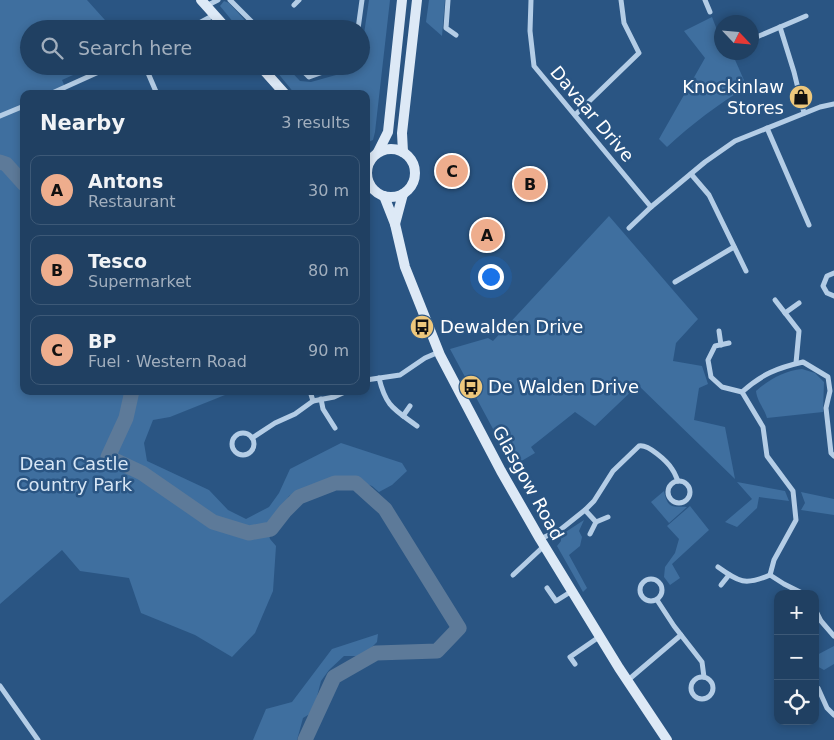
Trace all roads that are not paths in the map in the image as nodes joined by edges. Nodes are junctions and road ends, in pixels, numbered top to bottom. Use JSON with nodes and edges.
{"nodes":[{"id":1,"x":218,"y":0,"type":"edge"},
{"id":2,"x":230,"y":0,"type":"edge"},
{"id":3,"x":300,"y":0,"type":"edge"},
{"id":4,"x":362,"y":0,"type":"edge"},
{"id":5,"x":402,"y":0,"type":"edge"},
{"id":6,"x":417,"y":0,"type":"edge"},
{"id":7,"x":448,"y":0,"type":"edge"},
{"id":8,"x":531,"y":0,"type":"edge"},
{"id":9,"x":620,"y":0,"type":"edge"},
{"id":10,"x":705,"y":0,"type":"edge"},
{"id":11,"x":204,"y":3,"type":"edge"},
{"id":12,"x":294,"y":5,"type":"dead end"},
{"id":13,"x":710,"y":12,"type":"dead end"},
{"id":14,"x":214,"y":14,"type":"junction"},
{"id":15,"x":806,"y":16,"type":"dead end"},
{"id":16,"x":204,"y":20,"type":"edge"},
{"id":17,"x":219,"y":20,"type":"edge"},
{"id":18,"x":250,"y":20,"type":"edge"},
{"id":19,"x":359,"y":20,"type":"edge"},
{"id":20,"x":780,"y":27,"type":"junction"},
{"id":21,"x":456,"y":35,"type":"dead end"},
{"id":22,"x":759,"y":36,"type":"edge"},
{"id":23,"x":92,"y":75,"type":"edge"},
{"id":24,"x":149,"y":75,"type":"edge"},
{"id":25,"x":268,"y":75,"type":"edge"},
{"id":26,"x":59,"y":90,"type":"edge"},
{"id":27,"x":155,"y":90,"type":"edge"},
{"id":28,"x":281,"y":90,"type":"edge"},
{"id":29,"x":834,"y":104,"type":"edge"},
{"id":30,"x":20,"y":108,"type":"edge"},
{"id":31,"x":804,"y":113,"type":"junction"},
{"id":32,"x":575,"y":115,"type":"junction"},
{"id":33,"x":0,"y":116,"type":"edge"},
{"id":34,"x":768,"y":128,"type":"junction"},
{"id":35,"x":403,"y":152,"type":"junction"},
{"id":36,"x":372,"y":156,"type":"edge"},
{"id":37,"x":690,"y":174,"type":"junction"},
{"id":38,"x":370,"y":185,"type":"edge"},
{"id":39,"x":403,"y":194,"type":"junction"},
{"id":40,"x":384,"y":196,"type":"junction"},
{"id":41,"x":651,"y":207,"type":"junction"},
{"id":42,"x":395,"y":224,"type":"junction"},
{"id":43,"x":809,"y":226,"type":"dead end"},
{"id":44,"x":629,"y":228,"type":"dead end"},
{"id":45,"x":734,"y":247,"type":"junction"},
{"id":46,"x":746,"y":271,"type":"dead end"},
{"id":47,"x":834,"y":273,"type":"edge"},
{"id":48,"x":675,"y":282,"type":"dead end"},
{"id":49,"x":834,"y":296,"type":"edge"},
{"id":50,"x":775,"y":300,"type":"dead end"},
{"id":51,"x":799,"y":303,"type":"dead end"},
{"id":52,"x":785,"y":313,"type":"junction"},
{"id":53,"x":719,"y":331,"type":"dead end"},
{"id":54,"x":729,"y":343,"type":"dead end"},
{"id":55,"x":721,"y":345,"type":"junction"},
{"id":56,"x":438,"y":352,"type":"junction"},
{"id":57,"x":796,"y":363,"type":"junction"},
{"id":58,"x":379,"y":378,"type":"junction"},
{"id":59,"x":370,"y":379,"type":"edge"},
{"id":60,"x":742,"y":392,"type":"junction"},
{"id":61,"x":311,"y":395,"type":"edge"},
{"id":62,"x":338,"y":395,"type":"edge"},
{"id":63,"x":321,"y":399,"type":"junction"},
{"id":64,"x":831,"y":399,"type":"edge"},
{"id":65,"x":313,"y":401,"type":"junction"},
{"id":66,"x":410,"y":406,"type":"dead end"},
{"id":67,"x":403,"y":416,"type":"junction"},
{"id":68,"x":417,"y":426,"type":"dead end"},
{"id":69,"x":335,"y":428,"type":"dead end"},
{"id":70,"x":252,"y":438,"type":"junction"},
{"id":71,"x":834,"y":456,"type":"edge"},
{"id":72,"x":678,"y":481,"type":"junction"},
{"id":73,"x":586,"y":510,"type":"junction"},
{"id":74,"x":608,"y":517,"type":"dead end"},
{"id":75,"x":596,"y":522,"type":"junction"},
{"id":76,"x":590,"y":534,"type":"dead end"},
{"id":77,"x":542,"y":543,"type":"junction"},
{"id":78,"x":718,"y":567,"type":"dead end"},
{"id":79,"x":513,"y":575,"type":"dead end"},
{"id":80,"x":729,"y":575,"type":"junction"},
{"id":81,"x":770,"y":575,"type":"junction"},
{"id":82,"x":721,"y":585,"type":"dead end"},
{"id":83,"x":547,"y":588,"type":"dead end"},
{"id":84,"x":796,"y":590,"type":"edge"},
{"id":85,"x":572,"y":591,"type":"junction"},
{"id":86,"x":657,"y":600,"type":"junction"},
{"id":87,"x":819,"y":617,"type":"edge"},
{"id":88,"x":681,"y":635,"type":"junction"},
{"id":89,"x":834,"y":636,"type":"edge"},
{"id":90,"x":599,"y":637,"type":"junction"},
{"id":91,"x":575,"y":664,"type":"dead end"},
{"id":92,"x":704,"y":677,"type":"junction"},
{"id":93,"x":627,"y":681,"type":"junction"},
{"id":94,"x":0,"y":686,"type":"edge"},
{"id":95,"x":819,"y":690,"type":"edge"},
{"id":96,"x":834,"y":714,"type":"edge"},
{"id":97,"x":38,"y":740,"type":"edge"},
{"id":98,"x":667,"y":740,"type":"edge"}],
"edges":[{"from":1,"to":11,"type":"street"},
{"from":2,"to":18,"type":"street"},
{"from":3,"to":12,"type":"street"},
{"from":4,"to":19,"type":"street"},
{"from":5,"to":36,"type":"main road"},
{"from":6,"to":35,"type":"main road"},
{"from":7,"to":21,"type":"street"},
{"from":8,"to":32,"type":"street","name":"Davaar Drive"},
{"from":9,"to":32,"type":"street"},
{"from":10,"to":13,"type":"street"},
{"from":11,"to":14,"type":"main road"},
{"from":14,"to":16,"type":"street"},
{"from":14,"to":17,"type":"main road"},
{"from":15,"to":20,"type":"street"},
{"from":20,"to":22,"type":"street"},
{"from":20,"to":31,"type":"street"},
{"from":23,"to":26,"type":"street"},
{"from":24,"to":27,"type":"street"},
{"from":25,"to":28,"type":"main road"},
{"from":29,"to":31,"type":"street"},
{"from":30,"to":33,"type":"street"},
{"from":31,"to":34,"type":"street"},
{"from":32,"to":41,"type":"street","name":"Davaar Drive"},
{"from":34,"to":37,"type":"street"},
{"from":34,"to":43,"type":"street"},
{"from":35,"to":36,"type":"main road"},
{"from":35,"to":39,"type":"main road"},
{"from":37,"to":41,"type":"street"},
{"from":37,"to":45,"type":"street"},
{"from":38,"to":40,"type":"main road"},
{"from":39,"to":40,"type":"main road"},
{"from":39,"to":42,"type":"main road","name":"Glasgow Road"},
{"from":40,"to":42,"type":"main road","name":"Glasgow Road"},
{"from":41,"to":44,"type":"street"},
{"from":42,"to":56,"type":"main road","name":"Glasgow Road"},
{"from":45,"to":46,"type":"street"},
{"from":45,"to":48,"type":"street"},
{"from":47,"to":49,"type":"street"},
{"from":50,"to":52,"type":"street"},
{"from":51,"to":52,"type":"street"},
{"from":52,"to":57,"type":"street"},
{"from":53,"to":55,"type":"street"},
{"from":54,"to":55,"type":"street"},
{"from":55,"to":60,"type":"street"},
{"from":56,"to":58,"type":"street"},
{"from":56,"to":77,"type":"main road","name":"Glasgow Road"},
{"from":57,"to":60,"type":"street"},
{"from":57,"to":64,"type":"street"},
{"from":58,"to":59,"type":"street"},
{"from":58,"to":67,"type":"street"},
{"from":60,"to":81,"type":"street"},
{"from":61,"to":65,"type":"street"},
{"from":62,"to":63,"type":"street"},
{"from":63,"to":65,"type":"street"},
{"from":63,"to":69,"type":"street"},
{"from":64,"to":71,"type":"street"},
{"from":65,"to":70,"type":"street"},
{"from":66,"to":67,"type":"street"},
{"from":67,"to":68,"type":"street"},
{"from":70,"to":70,"type":"street"},
{"from":72,"to":72,"type":"street"},
{"from":72,"to":73,"type":"street"},
{"from":73,"to":75,"type":"street"},
{"from":73,"to":77,"type":"street"},
{"from":74,"to":75,"type":"street"},
{"from":75,"to":76,"type":"street"},
{"from":77,"to":79,"type":"street"},
{"from":77,"to":85,"type":"main road","name":"Glasgow Road"},
{"from":78,"to":80,"type":"street"},
{"from":80,"to":81,"type":"street"},
{"from":80,"to":82,"type":"street"},
{"from":81,"to":84,"type":"street"},
{"from":83,"to":85,"type":"street"},
{"from":85,"to":90,"type":"main road","name":"Glasgow Road"},
{"from":86,"to":86,"type":"street"},
{"from":86,"to":88,"type":"street"},
{"from":87,"to":89,"type":"street"},
{"from":88,"to":92,"type":"street"},
{"from":88,"to":93,"type":"street"},
{"from":90,"to":91,"type":"street"},
{"from":90,"to":93,"type":"main road","name":"Glasgow Road"},
{"from":92,"to":92,"type":"street"},
{"from":93,"to":98,"type":"main road","name":"Glasgow Road"},
{"from":94,"to":97,"type":"street"},
{"from":95,"to":96,"type":"street"}]}
